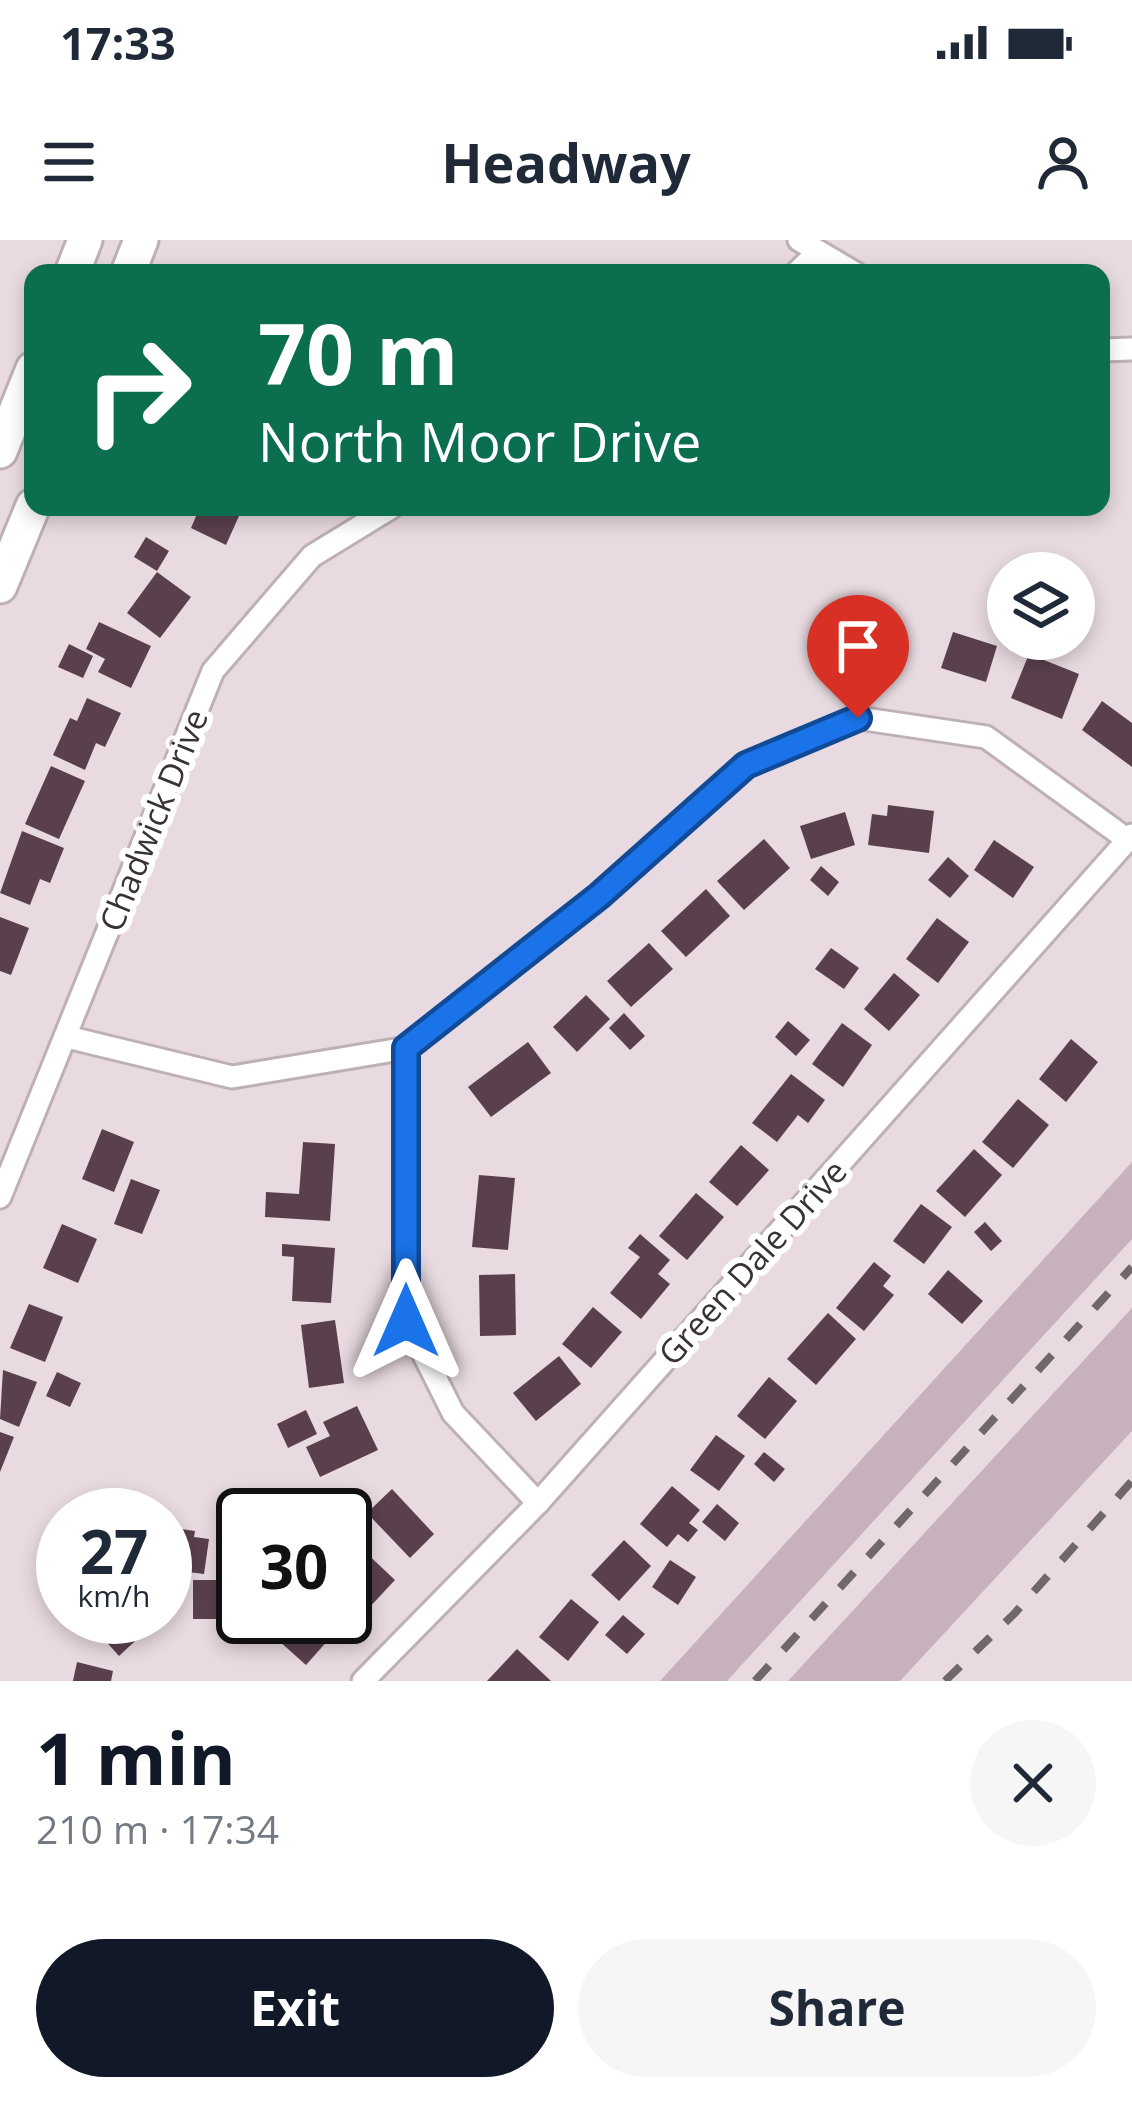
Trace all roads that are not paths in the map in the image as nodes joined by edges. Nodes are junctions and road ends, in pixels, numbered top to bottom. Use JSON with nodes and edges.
{"nodes":[{"id":1,"x":808,"y":246,"type":"edge"},
{"id":2,"x":839,"y":264,"type":"edge"},
{"id":3,"x":24,"y":392,"type":"edge"},
{"id":4,"x":0,"y":452,"type":"edge"},
{"id":5,"x":29,"y":516,"type":"edge"},
{"id":6,"x":377,"y":516,"type":"edge"},
{"id":7,"x":0,"y":586,"type":"edge"},
{"id":8,"x":1130,"y":838,"type":"edge"},
{"id":9,"x":67,"y":1037,"type":"junction"},
{"id":10,"x":406,"y":1048,"type":"junction"},
{"id":11,"x":0,"y":1197,"type":"edge"},
{"id":12,"x":538,"y":1503,"type":"junction"},
{"id":13,"x":363,"y":1681,"type":"edge"}],
"edges":[{"from":1,"to":2,"type":"street"},
{"from":3,"to":4,"type":"main road"},
{"from":5,"to":7,"type":"main road"},
{"from":6,"to":9,"type":"street","name":"Chadwick Drive"},
{"from":8,"to":10,"type":"street"},
{"from":8,"to":12,"type":"street","name":"Green Dale Drive"},
{"from":9,"to":10,"type":"street"},
{"from":9,"to":11,"type":"street","name":"Chadwick Drive"},
{"from":10,"to":12,"type":"street"},
{"from":12,"to":13,"type":"street","name":"Green Dale Drive"}]}
